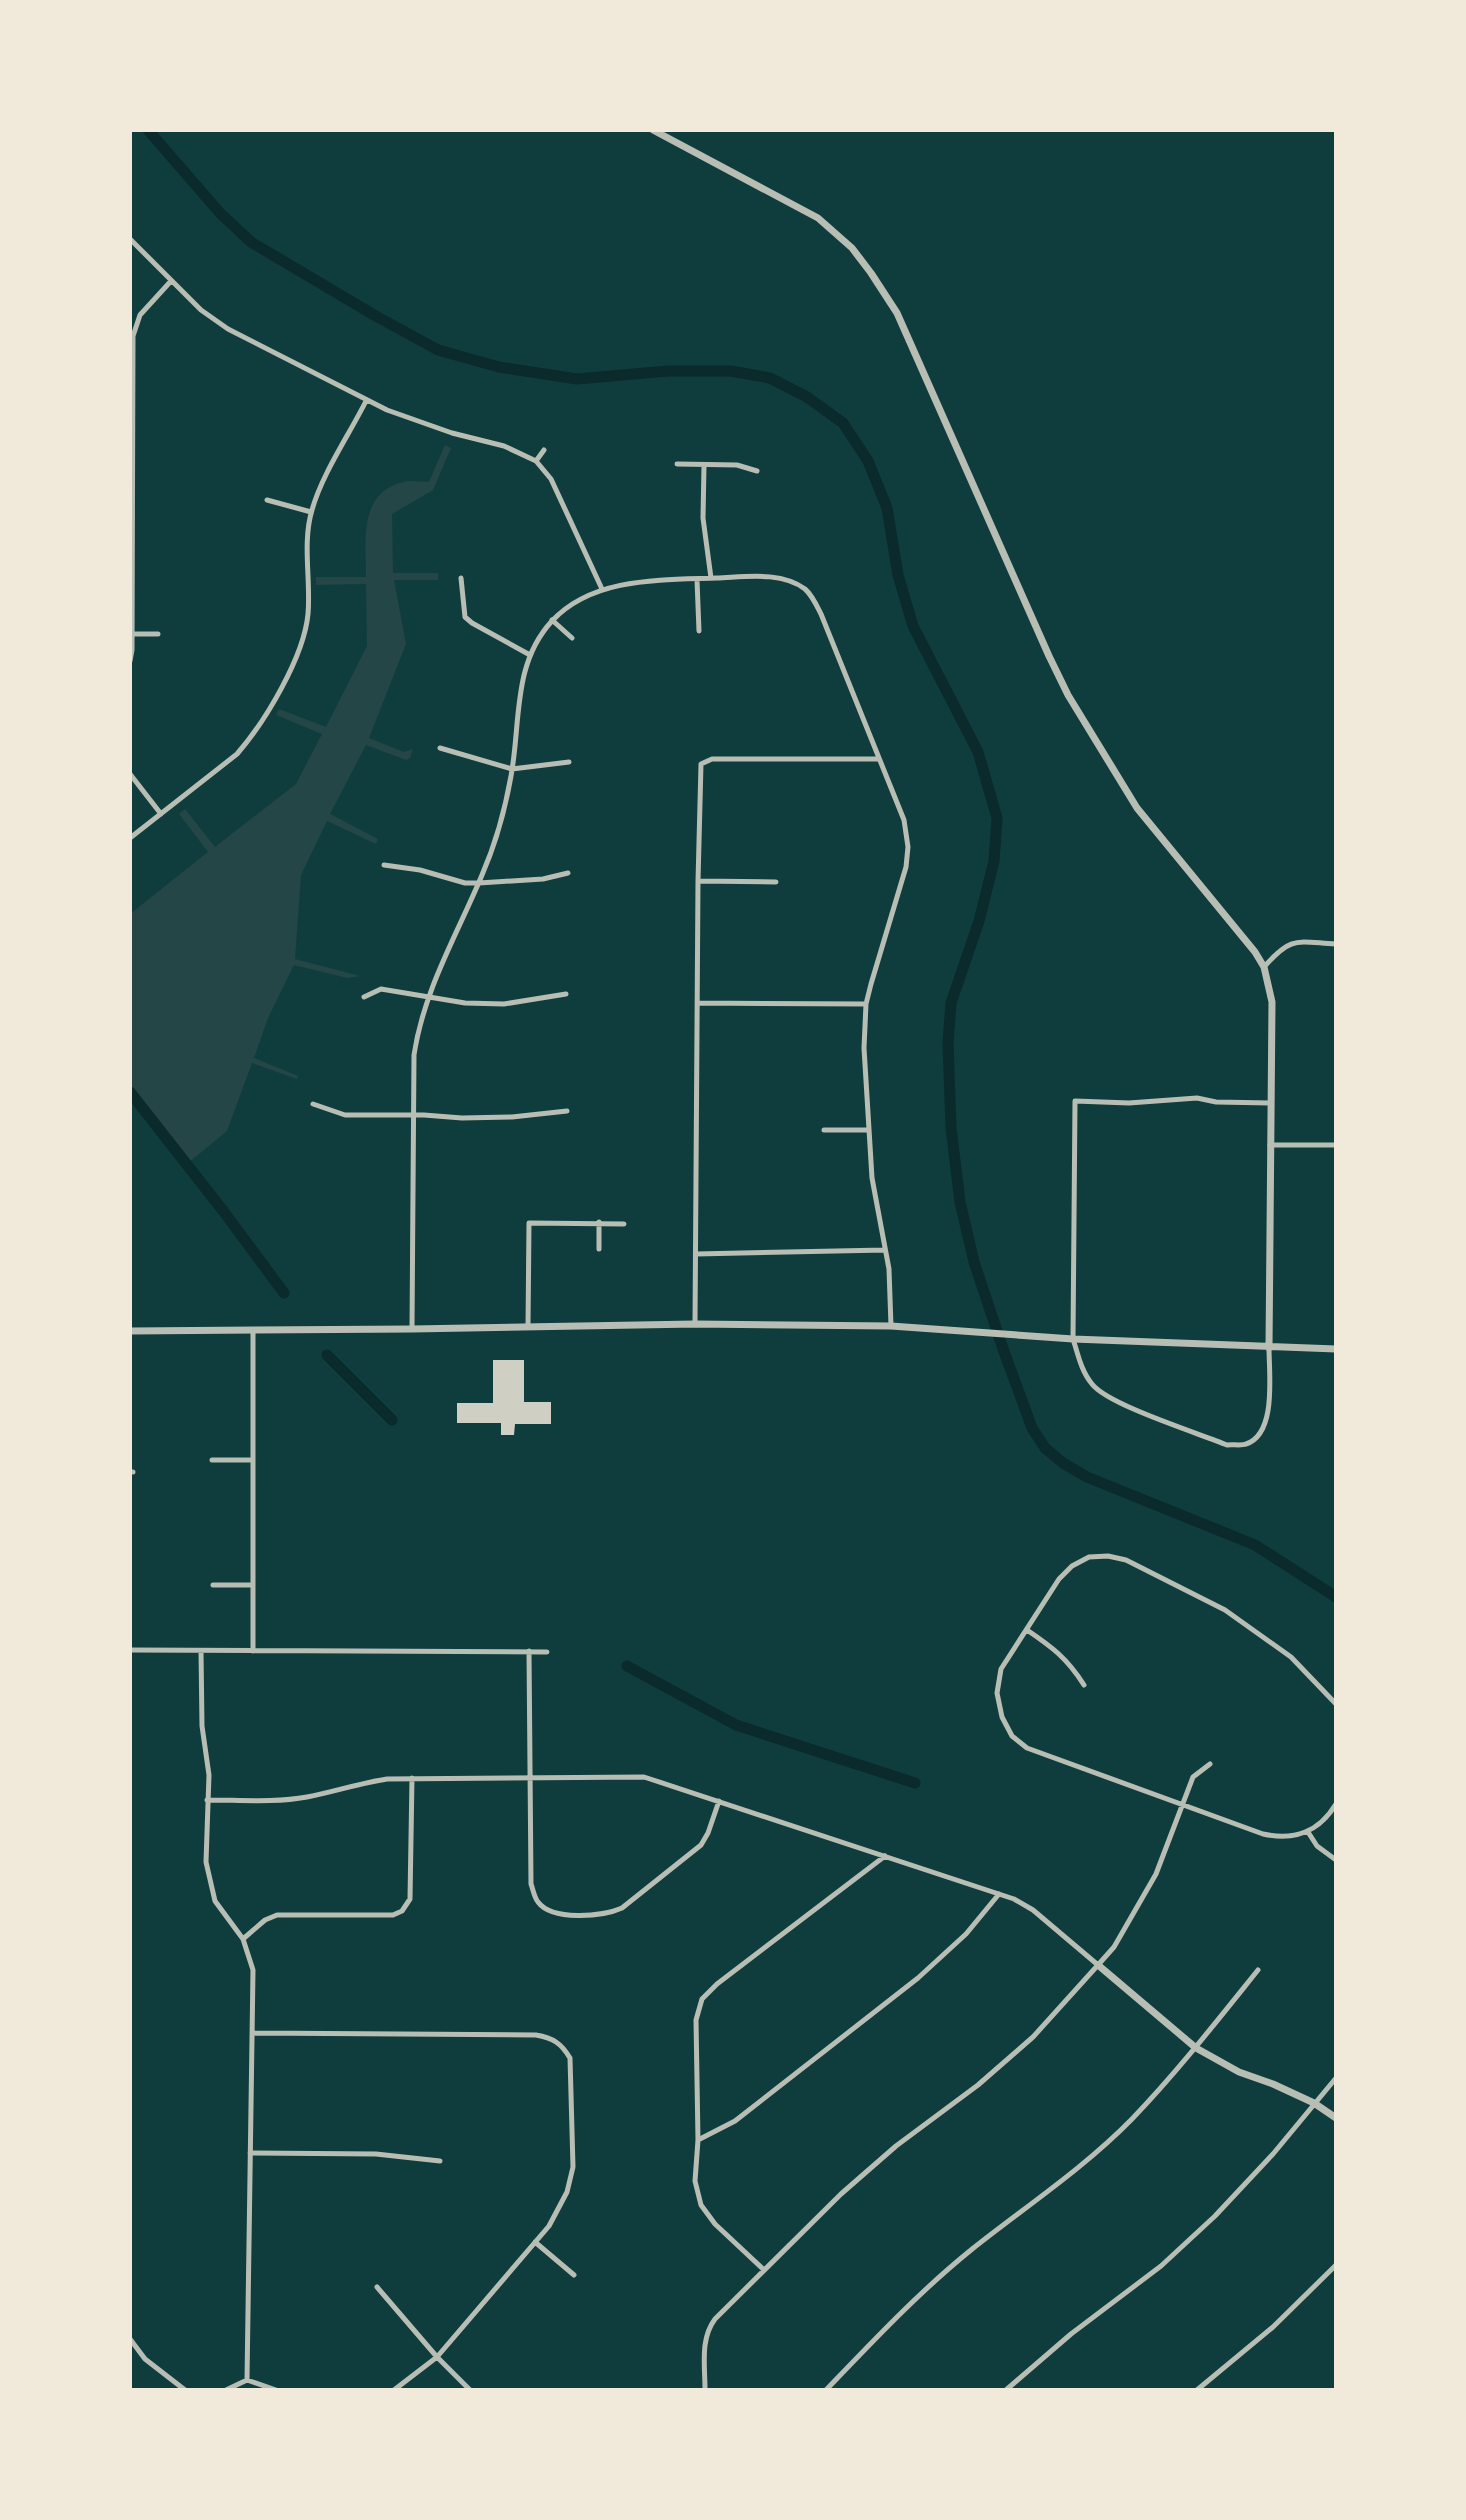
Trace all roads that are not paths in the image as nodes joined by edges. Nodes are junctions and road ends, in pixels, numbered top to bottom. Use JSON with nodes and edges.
{"nodes":[{"id":1,"x":653,"y":130,"type":"edge"},
{"id":2,"x":130,"y":239,"type":"edge"},
{"id":3,"x":171,"y":281,"type":"junction"},
{"id":4,"x":366,"y":401,"type":"junction"},
{"id":5,"x":544,"y":450,"type":"dead end"},
{"id":6,"x":536,"y":461,"type":"junction"},
{"id":7,"x":677,"y":464,"type":"dead end"},
{"id":8,"x":704,"y":466,"type":"junction"},
{"id":9,"x":757,"y":471,"type":"dead end"},
{"id":10,"x":267,"y":500,"type":"dead end"},
{"id":11,"x":311,"y":512,"type":"junction"},
{"id":12,"x":461,"y":578,"type":"dead end"},
{"id":13,"x":711,"y":578,"type":"junction"},
{"id":14,"x":697,"y":579,"type":"junction"},
{"id":15,"x":602,"y":589,"type":"junction"},
{"id":16,"x":552,"y":620,"type":"junction"},
{"id":17,"x":699,"y":631,"type":"dead end"},
{"id":18,"x":132,"y":634,"type":"junction"},
{"id":19,"x":158,"y":634,"type":"dead end"},
{"id":20,"x":572,"y":638,"type":"dead end"},
{"id":21,"x":530,"y":655,"type":"junction"},
{"id":22,"x":130,"y":661,"type":"edge"},
{"id":23,"x":440,"y":748,"type":"dead end"},
{"id":24,"x":879,"y":759,"type":"junction"},
{"id":25,"x":569,"y":762,"type":"dead end"},
{"id":26,"x":512,"y":769,"type":"junction"},
{"id":27,"x":130,"y":774,"type":"edge"},
{"id":28,"x":161,"y":814,"type":"junction"},
{"id":29,"x":130,"y":838,"type":"edge"},
{"id":30,"x":384,"y":865,"type":"dead end"},
{"id":31,"x":568,"y":873,"type":"dead end"},
{"id":32,"x":698,"y":881,"type":"junction"},
{"id":33,"x":776,"y":882,"type":"dead end"},
{"id":34,"x":479,"y":883,"type":"junction"},
{"id":35,"x":1336,"y":944,"type":"edge"},
{"id":36,"x":1264,"y":967,"type":"junction"},
{"id":37,"x":566,"y":994,"type":"dead end"},
{"id":38,"x":428,"y":996,"type":"junction"},
{"id":39,"x":364,"y":997,"type":"dead end"},
{"id":40,"x":697,"y":1003,"type":"junction"},
{"id":41,"x":866,"y":1004,"type":"junction"},
{"id":42,"x":1270,"y":1103,"type":"junction"},
{"id":43,"x":313,"y":1104,"type":"dead end"},
{"id":44,"x":567,"y":1111,"type":"dead end"},
{"id":45,"x":414,"y":1115,"type":"junction"},
{"id":46,"x":824,"y":1130,"type":"dead end"},
{"id":47,"x":868,"y":1130,"type":"junction"},
{"id":48,"x":1270,"y":1145,"type":"junction"},
{"id":49,"x":1336,"y":1145,"type":"edge"},
{"id":50,"x":599,"y":1222,"type":"junction"},
{"id":51,"x":624,"y":1224,"type":"dead end"},
{"id":52,"x":599,"y":1249,"type":"dead end"},
{"id":53,"x":885,"y":1250,"type":"junction"},
{"id":54,"x":696,"y":1254,"type":"junction"},
{"id":55,"x":695,"y":1324,"type":"junction"},
{"id":56,"x":891,"y":1326,"type":"junction"},
{"id":57,"x":528,"y":1327,"type":"junction"},
{"id":58,"x":412,"y":1329,"type":"junction"},
{"id":59,"x":130,"y":1331,"type":"edge"},
{"id":60,"x":253,"y":1331,"type":"junction"},
{"id":61,"x":1073,"y":1339,"type":"junction"},
{"id":62,"x":1269,"y":1348,"type":"junction"},
{"id":63,"x":1336,"y":1349,"type":"edge"},
{"id":64,"x":212,"y":1460,"type":"dead end"},
{"id":65,"x":253,"y":1460,"type":"junction"},
{"id":66,"x":213,"y":1585,"type":"dead end"},
{"id":67,"x":253,"y":1585,"type":"junction"},
{"id":68,"x":1027,"y":1630,"type":"junction"},
{"id":69,"x":130,"y":1650,"type":"edge"},
{"id":70,"x":201,"y":1651,"type":"junction"},
{"id":71,"x":253,"y":1651,"type":"junction"},
{"id":72,"x":529,"y":1651,"type":"junction"},
{"id":73,"x":547,"y":1652,"type":"dead end"},
{"id":74,"x":1084,"y":1685,"type":"dead end"},
{"id":75,"x":1336,"y":1704,"type":"edge"},
{"id":76,"x":1210,"y":1764,"type":"dead end"},
{"id":77,"x":531,"y":1777,"type":"junction"},
{"id":78,"x":412,"y":1778,"type":"junction"},
{"id":79,"x":207,"y":1800,"type":"junction"},
{"id":80,"x":719,"y":1801,"type":"junction"},
{"id":81,"x":1336,"y":1804,"type":"edge"},
{"id":82,"x":1182,"y":1805,"type":"junction"},
{"id":83,"x":1308,"y":1832,"type":"junction"},
{"id":84,"x":885,"y":1856,"type":"junction"},
{"id":85,"x":1336,"y":1860,"type":"edge"},
{"id":86,"x":999,"y":1894,"type":"junction"},
{"id":87,"x":243,"y":1939,"type":"junction"},
{"id":88,"x":1098,"y":1965,"type":"junction"},
{"id":89,"x":1258,"y":1970,"type":"dead end"},
{"id":90,"x":252,"y":2033,"type":"junction"},
{"id":91,"x":1196,"y":2048,"type":"junction"},
{"id":92,"x":1336,"y":2078,"type":"edge"},
{"id":93,"x":1314,"y":2103,"type":"junction"},
{"id":94,"x":1336,"y":2118,"type":"edge"},
{"id":95,"x":698,"y":2140,"type":"junction"},
{"id":96,"x":250,"y":2153,"type":"junction"},
{"id":97,"x":440,"y":2161,"type":"dead end"},
{"id":98,"x":535,"y":2242,"type":"junction"},
{"id":99,"x":1336,"y":2265,"type":"edge"},
{"id":100,"x":764,"y":2270,"type":"junction"},
{"id":101,"x":574,"y":2275,"type":"dead end"},
{"id":102,"x":377,"y":2287,"type":"dead end"},
{"id":103,"x":130,"y":2339,"type":"edge"},
{"id":104,"x":437,"y":2357,"type":"junction"},
{"id":105,"x":247,"y":2380,"type":"junction"},
{"id":106,"x":185,"y":2390,"type":"edge"},
{"id":107,"x":226,"y":2390,"type":"edge"},
{"id":108,"x":276,"y":2390,"type":"edge"},
{"id":109,"x":394,"y":2390,"type":"edge"},
{"id":110,"x":470,"y":2390,"type":"edge"},
{"id":111,"x":705,"y":2390,"type":"edge"},
{"id":112,"x":826,"y":2390,"type":"edge"},
{"id":113,"x":1006,"y":2390,"type":"edge"},
{"id":114,"x":1197,"y":2390,"type":"edge"}],
"edges":[{"from":1,"to":36,"type":"street"},
{"from":2,"to":3,"type":"street"},
{"from":3,"to":4,"type":"street"},
{"from":3,"to":18,"type":"street"},
{"from":4,"to":6,"type":"street"},
{"from":4,"to":11,"type":"street"},
{"from":5,"to":6,"type":"street"},
{"from":6,"to":15,"type":"street"},
{"from":7,"to":8,"type":"street"},
{"from":8,"to":9,"type":"street"},
{"from":8,"to":13,"type":"street"},
{"from":10,"to":11,"type":"street"},
{"from":11,"to":28,"type":"street"},
{"from":12,"to":21,"type":"street"},
{"from":13,"to":14,"type":"street"},
{"from":13,"to":24,"type":"street"},
{"from":14,"to":15,"type":"street"},
{"from":14,"to":17,"type":"street"},
{"from":15,"to":16,"type":"street"},
{"from":16,"to":20,"type":"street"},
{"from":16,"to":21,"type":"street"},
{"from":18,"to":19,"type":"street"},
{"from":18,"to":22,"type":"street"},
{"from":21,"to":26,"type":"street"},
{"from":23,"to":26,"type":"street"},
{"from":24,"to":32,"type":"street"},
{"from":24,"to":41,"type":"street"},
{"from":25,"to":26,"type":"street"},
{"from":26,"to":34,"type":"street"},
{"from":27,"to":28,"type":"street"},
{"from":28,"to":29,"type":"street"},
{"from":30,"to":34,"type":"street"},
{"from":31,"to":34,"type":"street"},
{"from":32,"to":33,"type":"street"},
{"from":32,"to":40,"type":"street"},
{"from":34,"to":38,"type":"street"},
{"from":35,"to":36,"type":"street"},
{"from":36,"to":42,"type":"street"},
{"from":37,"to":38,"type":"street"},
{"from":38,"to":39,"type":"street"},
{"from":38,"to":45,"type":"street"},
{"from":40,"to":41,"type":"street"},
{"from":40,"to":54,"type":"street"},
{"from":41,"to":47,"type":"street"},
{"from":42,"to":48,"type":"street"},
{"from":42,"to":61,"type":"street"},
{"from":43,"to":45,"type":"street"},
{"from":44,"to":45,"type":"street"},
{"from":45,"to":58,"type":"street"},
{"from":46,"to":47,"type":"street"},
{"from":47,"to":53,"type":"street"},
{"from":48,"to":49,"type":"street"},
{"from":48,"to":62,"type":"street"},
{"from":50,"to":51,"type":"street"},
{"from":50,"to":52,"type":"street"},
{"from":50,"to":57,"type":"street"},
{"from":53,"to":54,"type":"street"},
{"from":53,"to":56,"type":"street"},
{"from":54,"to":55,"type":"street"},
{"from":55,"to":56,"type":"street"},
{"from":55,"to":57,"type":"street"},
{"from":56,"to":61,"type":"street"},
{"from":57,"to":58,"type":"street"},
{"from":58,"to":60,"type":"street"},
{"from":59,"to":60,"type":"street"},
{"from":60,"to":65,"type":"street"},
{"from":61,"to":62,"type":"street"},
{"from":61,"to":62,"type":"street"},
{"from":62,"to":63,"type":"street"},
{"from":64,"to":65,"type":"street"},
{"from":65,"to":67,"type":"street"},
{"from":66,"to":67,"type":"street"},
{"from":67,"to":71,"type":"street"},
{"from":68,"to":74,"type":"street"},
{"from":68,"to":75,"type":"street"},
{"from":68,"to":82,"type":"street"},
{"from":69,"to":70,"type":"street"},
{"from":70,"to":71,"type":"street"},
{"from":70,"to":79,"type":"street"},
{"from":71,"to":72,"type":"street"},
{"from":72,"to":73,"type":"street"},
{"from":72,"to":77,"type":"street"},
{"from":76,"to":82,"type":"street"},
{"from":77,"to":78,"type":"street"},
{"from":77,"to":80,"type":"street"},
{"from":77,"to":80,"type":"street"},
{"from":78,"to":79,"type":"street"},
{"from":78,"to":87,"type":"street"},
{"from":79,"to":87,"type":"street"},
{"from":80,"to":84,"type":"street"},
{"from":81,"to":83,"type":"street"},
{"from":82,"to":83,"type":"street"},
{"from":82,"to":88,"type":"street"},
{"from":83,"to":85,"type":"street"},
{"from":84,"to":86,"type":"street"},
{"from":84,"to":95,"type":"street"},
{"from":86,"to":88,"type":"street"},
{"from":86,"to":95,"type":"street"},
{"from":87,"to":90,"type":"street"},
{"from":88,"to":91,"type":"street"},
{"from":88,"to":100,"type":"street"},
{"from":89,"to":91,"type":"street"},
{"from":90,"to":96,"type":"street"},
{"from":90,"to":98,"type":"street"},
{"from":91,"to":93,"type":"street"},
{"from":91,"to":112,"type":"street"},
{"from":92,"to":93,"type":"street"},
{"from":93,"to":94,"type":"street"},
{"from":93,"to":113,"type":"street"},
{"from":95,"to":100,"type":"street"},
{"from":96,"to":97,"type":"street"},
{"from":96,"to":105,"type":"street"},
{"from":98,"to":101,"type":"street"},
{"from":98,"to":104,"type":"street"},
{"from":99,"to":114,"type":"street"},
{"from":100,"to":111,"type":"street"},
{"from":102,"to":104,"type":"street"},
{"from":103,"to":106,"type":"street"},
{"from":104,"to":109,"type":"street"},
{"from":104,"to":110,"type":"street"},
{"from":105,"to":107,"type":"street"},
{"from":105,"to":108,"type":"street"}]}
